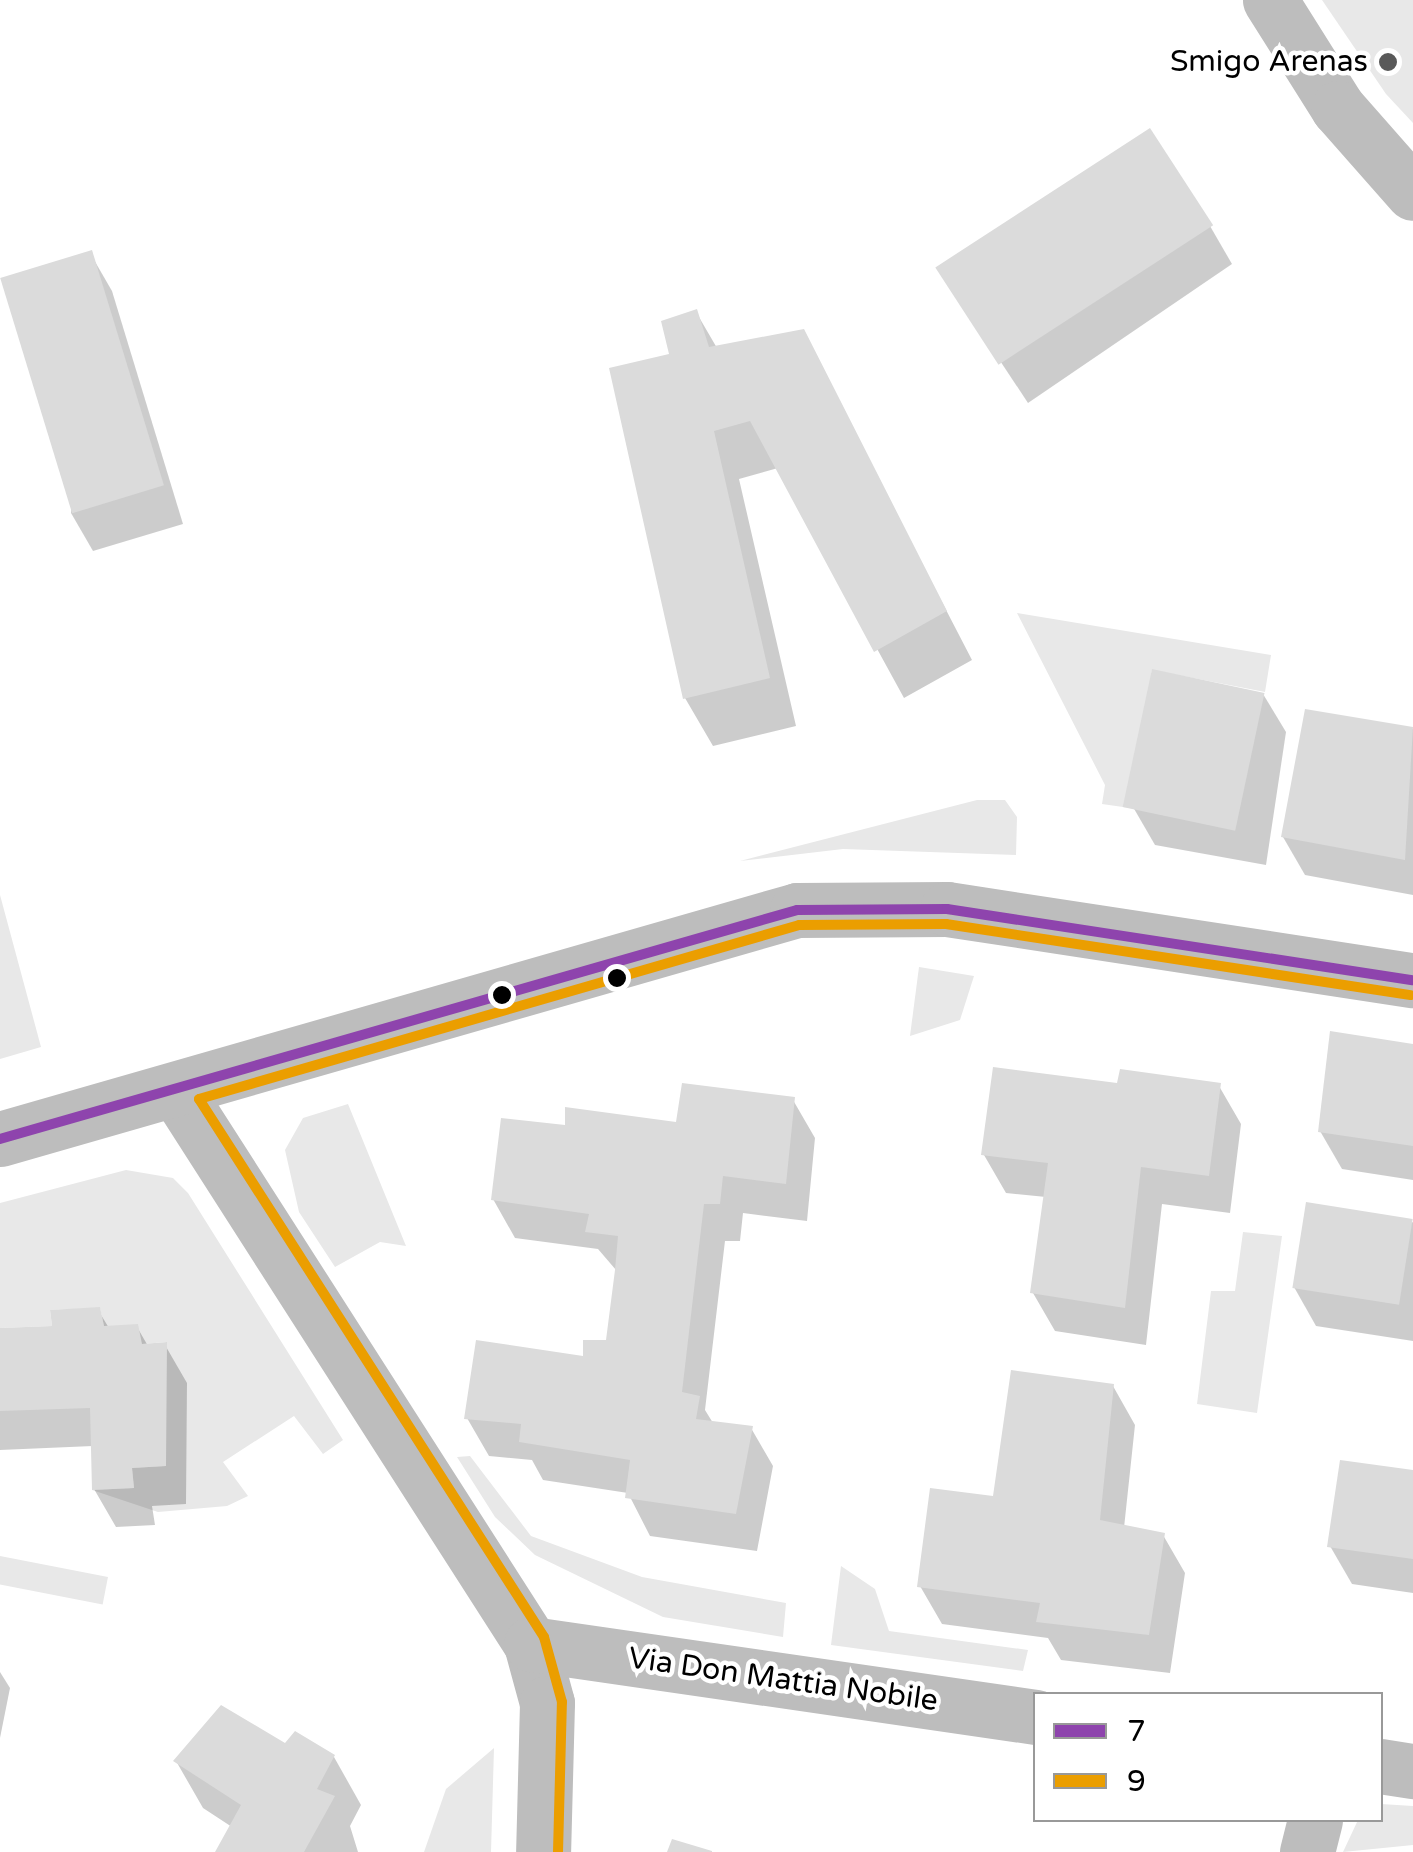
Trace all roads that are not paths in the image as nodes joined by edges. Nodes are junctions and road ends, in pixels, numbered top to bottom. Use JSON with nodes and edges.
{"nodes":[{"id":1,"x":1270,"y":0,"type":"edge"},
{"id":2,"x":1413,"y":192,"type":"edge"},
{"id":3,"x":1413,"y":980,"type":"edge"},
{"id":4,"x":176,"y":1090,"type":"junction"},
{"id":5,"x":0,"y":1139,"type":"edge"},
{"id":6,"x":530,"y":1644,"type":"junction"},
{"id":7,"x":1033,"y":1717,"type":"edge"},
{"id":8,"x":1383,"y":1766,"type":"edge"},
{"id":9,"x":1413,"y":1770,"type":"edge"},
{"id":10,"x":1315,"y":1822,"type":"edge"},
{"id":11,"x":543,"y":1852,"type":"edge"},
{"id":12,"x":1307,"y":1852,"type":"edge"}],
"edges":[{"from":1,"to":2,"type":"street"},
{"from":3,"to":4,"type":"street"},
{"from":4,"to":5,"type":"street"},
{"from":4,"to":6,"type":"street"},
{"from":6,"to":7,"type":"street","name":"Via Don Mattia Nobile"},
{"from":6,"to":11,"type":"street"},
{"from":8,"to":9,"type":"street"},
{"from":10,"to":12,"type":"street"}]}
